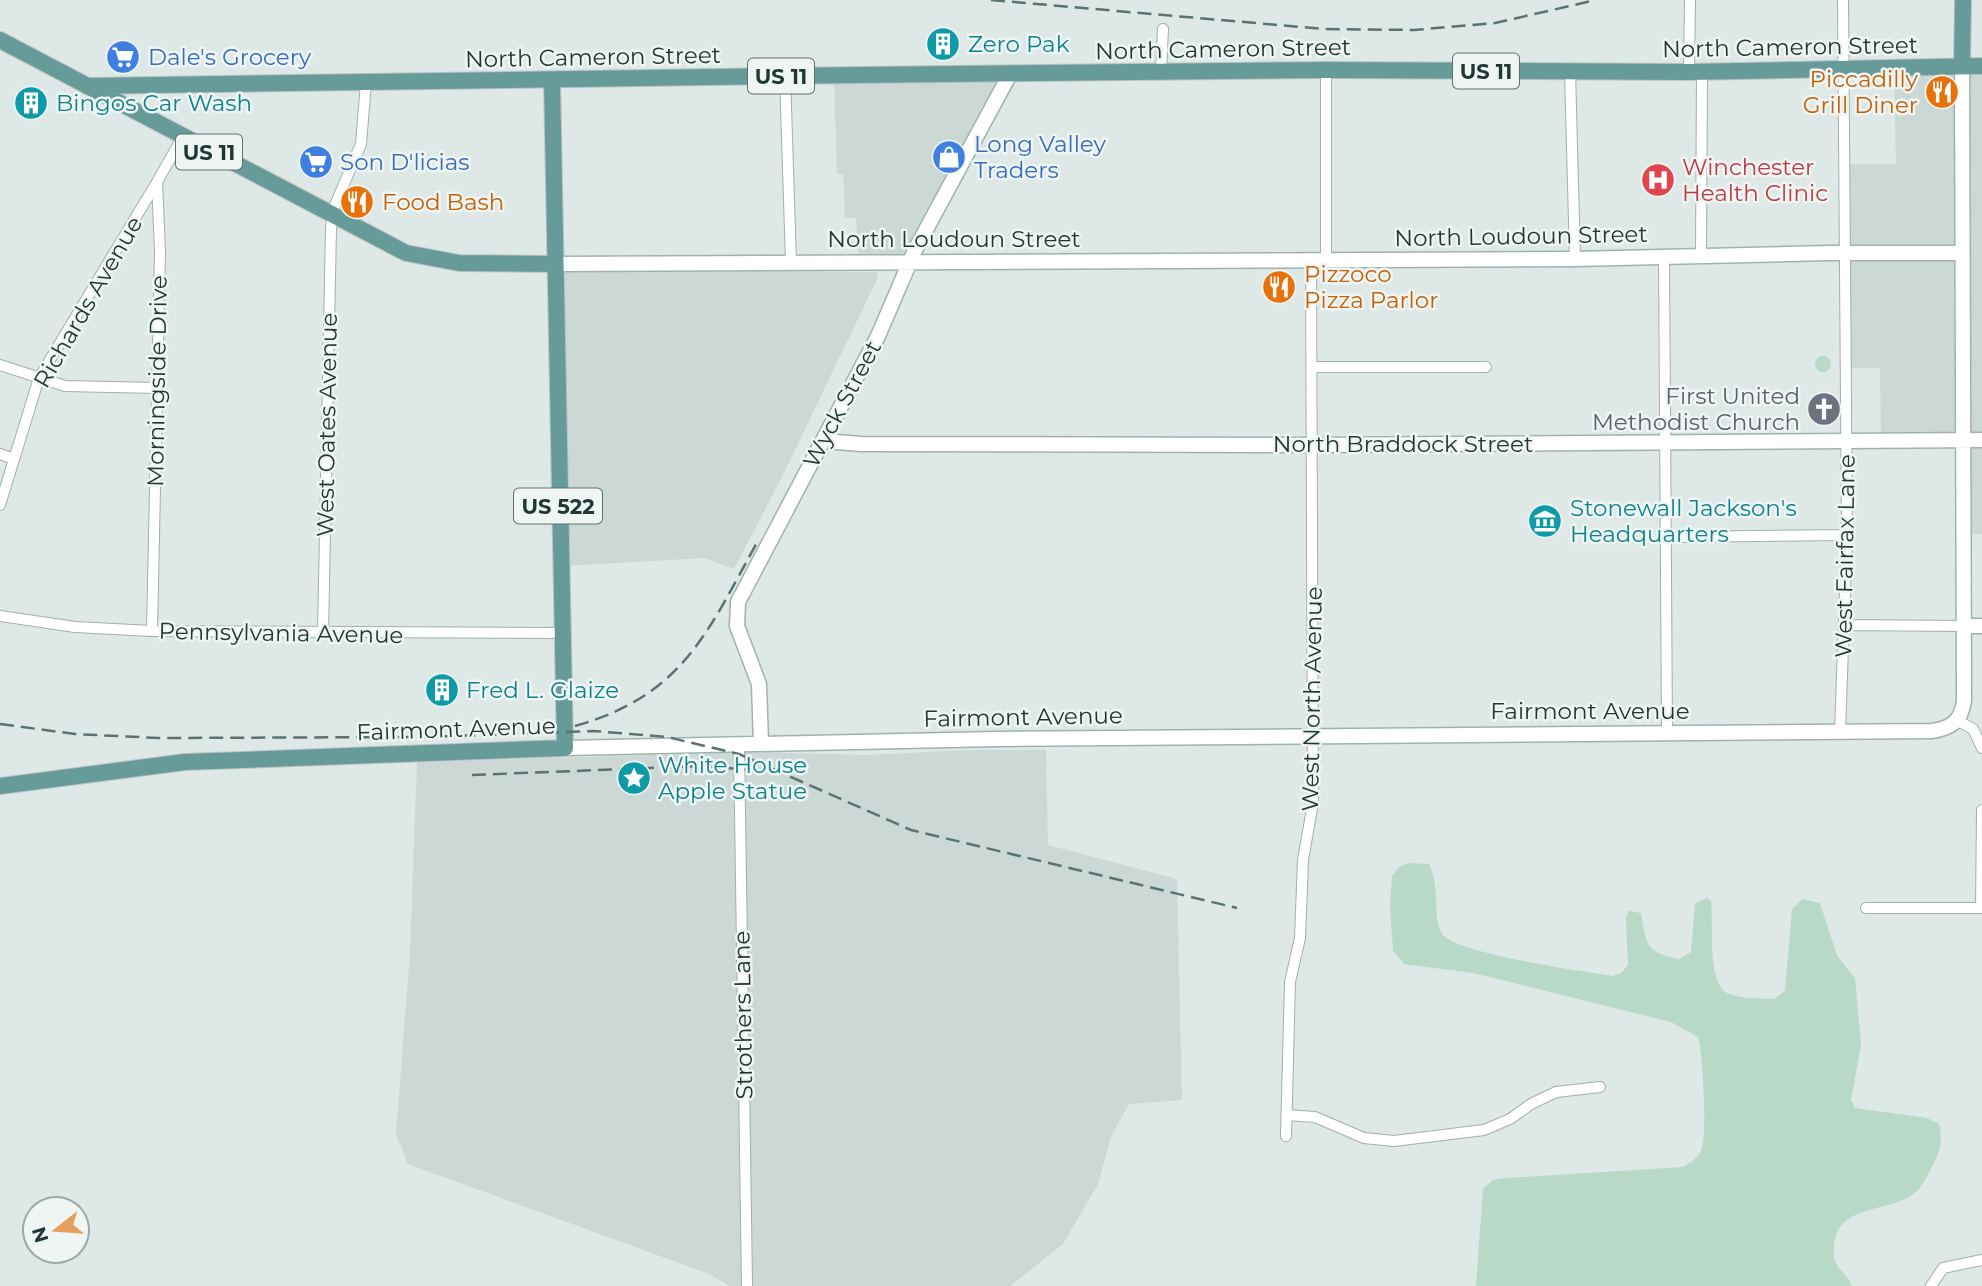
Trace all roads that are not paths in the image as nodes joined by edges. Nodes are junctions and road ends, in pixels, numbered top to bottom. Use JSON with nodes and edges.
{"nodes":[{"id":1,"x":1689,"y":0,"type":"edge"},
{"id":2,"x":1843,"y":0,"type":"edge"},
{"id":3,"x":1963,"y":0,"type":"edge"},
{"id":4,"x":1164,"y":29,"type":"dead end"},
{"id":5,"x":0,"y":40,"type":"edge"},
{"id":6,"x":1962,"y":66,"type":"junction"},
{"id":7,"x":1982,"y":66,"type":"edge"},
{"id":8,"x":1844,"y":68,"type":"junction"},
{"id":9,"x":1326,"y":70,"type":"junction"},
{"id":10,"x":1570,"y":71,"type":"junction"},
{"id":11,"x":1696,"y":71,"type":"junction"},
{"id":12,"x":1161,"y":72,"type":"junction"},
{"id":13,"x":1010,"y":74,"type":"junction"},
{"id":14,"x":785,"y":76,"type":"junction"},
{"id":15,"x":552,"y":81,"type":"junction"},
{"id":16,"x":366,"y":82,"type":"junction"},
{"id":17,"x":112,"y":90,"type":"junction"},
{"id":18,"x":182,"y":138,"type":"junction"},
{"id":19,"x":158,"y":182,"type":"junction"},
{"id":20,"x":332,"y":215,"type":"junction"},
{"id":21,"x":1846,"y":253,"type":"junction"},
{"id":22,"x":1962,"y":253,"type":"junction"},
{"id":23,"x":1702,"y":256,"type":"junction"},
{"id":24,"x":1664,"y":257,"type":"junction"},
{"id":25,"x":1575,"y":260,"type":"junction"},
{"id":26,"x":791,"y":261,"type":"junction"},
{"id":27,"x":1311,"y":261,"type":"junction"},
{"id":28,"x":1326,"y":261,"type":"junction"},
{"id":29,"x":908,"y":263,"type":"junction"},
{"id":30,"x":555,"y":264,"type":"junction"},
{"id":31,"x":0,"y":365,"type":"edge"},
{"id":32,"x":1313,"y":367,"type":"junction"},
{"id":33,"x":1486,"y":367,"type":"dead end"},
{"id":34,"x":39,"y":378,"type":"junction"},
{"id":35,"x":157,"y":388,"type":"junction"},
{"id":36,"x":825,"y":436,"type":"junction"},
{"id":37,"x":1962,"y":440,"type":"junction"},
{"id":38,"x":1982,"y":440,"type":"edge"},
{"id":39,"x":1847,"y":441,"type":"junction"},
{"id":40,"x":1666,"y":442,"type":"junction"},
{"id":41,"x":1313,"y":445,"type":"junction"},
{"id":42,"x":0,"y":454,"type":"edge"},
{"id":43,"x":14,"y":459,"type":"junction"},
{"id":44,"x":0,"y":505,"type":"edge"},
{"id":45,"x":1847,"y":535,"type":"junction"},
{"id":46,"x":1667,"y":537,"type":"junction"},
{"id":47,"x":0,"y":616,"type":"edge"},
{"id":48,"x":1845,"y":625,"type":"junction"},
{"id":49,"x":1964,"y":626,"type":"junction"},
{"id":50,"x":1982,"y":626,"type":"edge"},
{"id":51,"x":152,"y":631,"type":"junction"},
{"id":52,"x":323,"y":634,"type":"junction"},
{"id":53,"x":564,"y":634,"type":"junction"},
{"id":54,"x":1958,"y":721,"type":"junction"},
{"id":55,"x":1840,"y":732,"type":"junction"},
{"id":56,"x":1667,"y":733,"type":"junction"},
{"id":57,"x":1315,"y":738,"type":"junction"},
{"id":58,"x":739,"y":744,"type":"junction"},
{"id":59,"x":761,"y":744,"type":"junction"},
{"id":60,"x":565,"y":748,"type":"junction"},
{"id":61,"x":1982,"y":748,"type":"edge"},
{"id":62,"x":0,"y":786,"type":"edge"},
{"id":63,"x":1982,"y":810,"type":"edge"},
{"id":64,"x":1866,"y":908,"type":"dead end"},
{"id":65,"x":1982,"y":908,"type":"edge"},
{"id":66,"x":1600,"y":1087,"type":"dead end"},
{"id":67,"x":1286,"y":1115,"type":"junction"},
{"id":68,"x":1286,"y":1136,"type":"dead end"},
{"id":69,"x":1982,"y":1260,"type":"edge"},
{"id":70,"x":747,"y":1286,"type":"edge"},
{"id":71,"x":1931,"y":1286,"type":"edge"}],
"edges":[{"from":1,"to":11,"type":"street"},
{"from":2,"to":8,"type":"street","name":"West Fairfax Lane"},
{"from":3,"to":6,"type":"main road"},
{"from":4,"to":12,"type":"street"},
{"from":5,"to":17,"type":"main road","name":"North Loudoun Street","number":"US 11"},
{"from":6,"to":7,"type":"main road","name":"North Cameron Street","number":"US 11"},
{"from":6,"to":8,"type":"main road","name":"North Cameron Street","number":"US 11"},
{"from":6,"to":22,"type":"street"},
{"from":8,"to":11,"type":"main road","name":"North Cameron Street","number":"US 11"},
{"from":8,"to":21,"type":"street","name":"West Fairfax Lane"},
{"from":9,"to":10,"type":"main road","name":"North Cameron Street","number":"US 11"},
{"from":9,"to":12,"type":"main road","name":"North Cameron Street","number":"US 11"},
{"from":9,"to":28,"type":"street"},
{"from":10,"to":11,"type":"main road","name":"North Cameron Street","number":"US 11"},
{"from":10,"to":25,"type":"street"},
{"from":11,"to":23,"type":"street"},
{"from":12,"to":13,"type":"main road","name":"North Cameron Street","number":"US 11"},
{"from":13,"to":14,"type":"main road","name":"North Cameron Street","number":"US 11"},
{"from":13,"to":29,"type":"street","name":"Wyck Street"},
{"from":14,"to":15,"type":"main road","name":"North Cameron Street","number":"US 11"},
{"from":14,"to":26,"type":"street"},
{"from":15,"to":16,"type":"main road","name":"North Cameron Street","number":"US 11"},
{"from":15,"to":30,"type":"main road"},
{"from":16,"to":17,"type":"main road","name":"North Cameron Street","number":"US 11"},
{"from":16,"to":20,"type":"street"},
{"from":17,"to":18,"type":"main road","name":"North Loudoun Street","number":"US 11"},
{"from":18,"to":19,"type":"street"},
{"from":18,"to":20,"type":"main road","name":"North Loudoun Street","number":"US 11"},
{"from":19,"to":34,"type":"street","name":"Richards Avenue"},
{"from":19,"to":35,"type":"street","name":"Morningside Drive"},
{"from":20,"to":30,"type":"main road","name":"North Loudoun Street","number":"US 11"},
{"from":20,"to":52,"type":"street","name":"West Oates Avenue"},
{"from":21,"to":22,"type":"street","name":"North Loudoun Street"},
{"from":21,"to":23,"type":"street","name":"North Loudoun Street"},
{"from":21,"to":39,"type":"street","name":"West Fairfax Lane"},
{"from":22,"to":37,"type":"street"},
{"from":23,"to":24,"type":"street","name":"North Loudoun Street"},
{"from":24,"to":25,"type":"street","name":"North Loudoun Street"},
{"from":24,"to":40,"type":"street"},
{"from":25,"to":28,"type":"street","name":"North Loudoun Street"},
{"from":26,"to":29,"type":"street","name":"North Loudoun Street"},
{"from":26,"to":30,"type":"street","name":"North Loudoun Street"},
{"from":27,"to":28,"type":"street","name":"North Loudoun Street"},
{"from":27,"to":29,"type":"street","name":"North Loudoun Street"},
{"from":27,"to":32,"type":"street","name":"West North Avenue"},
{"from":29,"to":36,"type":"street","name":"Wyck Street"},
{"from":30,"to":53,"type":"main road","number":"US 522"},
{"from":31,"to":34,"type":"street"},
{"from":32,"to":33,"type":"street"},
{"from":32,"to":41,"type":"street","name":"West North Avenue"},
{"from":34,"to":35,"type":"street"},
{"from":34,"to":43,"type":"street","name":"Richards Avenue"},
{"from":35,"to":51,"type":"street","name":"Morningside Drive"},
{"from":36,"to":41,"type":"street","name":"North Braddock Street"},
{"from":36,"to":59,"type":"street","name":"Wyck Street"},
{"from":37,"to":38,"type":"street","name":"North Braddock Street"},
{"from":37,"to":39,"type":"street","name":"North Braddock Street"},
{"from":37,"to":49,"type":"street"},
{"from":39,"to":40,"type":"street","name":"North Braddock Street"},
{"from":39,"to":45,"type":"street","name":"West Fairfax Lane"},
{"from":40,"to":41,"type":"street","name":"North Braddock Street"},
{"from":40,"to":46,"type":"street"},
{"from":41,"to":57,"type":"street","name":"West North Avenue"},
{"from":42,"to":43,"type":"street"},
{"from":43,"to":44,"type":"street","name":"Richards Avenue"},
{"from":45,"to":46,"type":"street"},
{"from":45,"to":48,"type":"street","name":"West Fairfax Lane"},
{"from":46,"to":56,"type":"street"},
{"from":47,"to":51,"type":"street","name":"Pennsylvania Avenue"},
{"from":48,"to":49,"type":"street"},
{"from":48,"to":55,"type":"street","name":"West Fairfax Lane"},
{"from":49,"to":50,"type":"street"},
{"from":49,"to":54,"type":"street"},
{"from":51,"to":52,"type":"street","name":"Pennsylvania Avenue"},
{"from":52,"to":53,"type":"street","name":"Pennsylvania Avenue"},
{"from":53,"to":60,"type":"main road","number":"US 522"},
{"from":54,"to":55,"type":"street","name":"Fairmont Avenue"},
{"from":54,"to":61,"type":"street"},
{"from":55,"to":56,"type":"street","name":"Fairmont Avenue"},
{"from":56,"to":57,"type":"street","name":"Fairmont Avenue"},
{"from":57,"to":59,"type":"street","name":"Fairmont Avenue"},
{"from":57,"to":67,"type":"street","name":"West North Avenue"},
{"from":58,"to":59,"type":"street","name":"Fairmont Avenue"},
{"from":58,"to":60,"type":"street","name":"Fairmont Avenue"},
{"from":58,"to":70,"type":"street","name":"Strothers Lane"},
{"from":60,"to":62,"type":"main road","name":"Fairmont Avenue"},
{"from":63,"to":65,"type":"street"},
{"from":64,"to":65,"type":"street"},
{"from":66,"to":67,"type":"street"},
{"from":67,"to":68,"type":"street","name":"West North Avenue"},
{"from":69,"to":71,"type":"street"}]}
